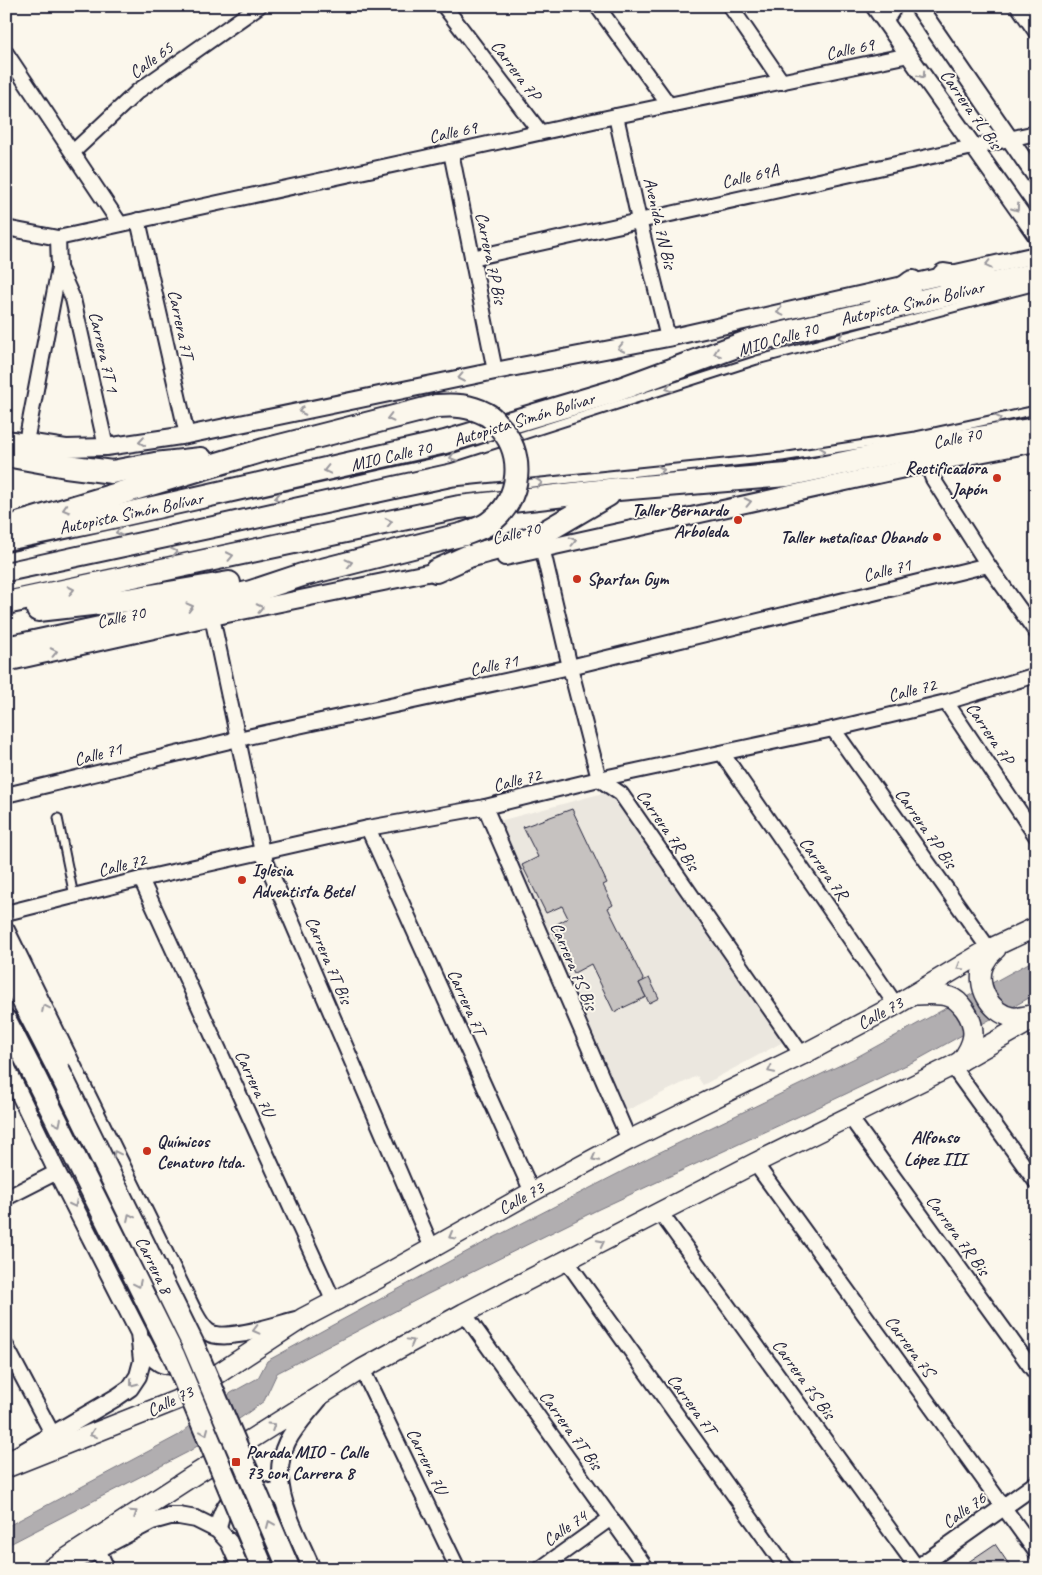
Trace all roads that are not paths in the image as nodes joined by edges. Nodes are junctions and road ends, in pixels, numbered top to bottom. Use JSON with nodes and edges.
{"nodes":[{"id":1,"x":259,"y":6,"type":"edge"},
{"id":2,"x":444,"y":6,"type":"edge"},
{"id":3,"x":597,"y":6,"type":"edge"},
{"id":4,"x":730,"y":6,"type":"edge"},
{"id":5,"x":874,"y":6,"type":"edge"},
{"id":6,"x":895,"y":6,"type":"edge"},
{"id":7,"x":918,"y":6,"type":"edge"},
{"id":8,"x":1021,"y":7,"type":"edge"},
{"id":9,"x":885,"y":22,"type":"junction"},
{"id":10,"x":1036,"y":32,"type":"edge"},
{"id":11,"x":6,"y":53,"type":"edge"},
{"id":12,"x":909,"y":55,"type":"junction"},
{"id":13,"x":782,"y":82,"type":"junction"},
{"id":14,"x":668,"y":105,"type":"junction"},
{"id":15,"x":616,"y":116,"type":"junction"},
{"id":16,"x":540,"y":132,"type":"junction"},
{"id":17,"x":1036,"y":133,"type":"edge"},
{"id":18,"x":1009,"y":138,"type":"junction"},
{"id":19,"x":972,"y":146,"type":"junction"},
{"id":20,"x":73,"y":152,"type":"junction"},
{"id":21,"x":451,"y":152,"type":"junction"},
{"id":22,"x":1036,"y":177,"type":"edge"},
{"id":23,"x":138,"y":220,"type":"junction"},
{"id":24,"x":639,"y":220,"type":"junction"},
{"id":25,"x":120,"y":224,"type":"junction"},
{"id":26,"x":6,"y":228,"type":"edge"},
{"id":27,"x":1036,"y":235,"type":"edge"},
{"id":28,"x":58,"y":238,"type":"junction"},
{"id":29,"x":1036,"y":255,"type":"edge"},
{"id":30,"x":472,"y":258,"type":"junction"},
{"id":31,"x":59,"y":268,"type":"junction"},
{"id":32,"x":1036,"y":274,"type":"edge"},
{"id":33,"x":944,"y":275,"type":"junction"},
{"id":34,"x":912,"y":282,"type":"junction"},
{"id":35,"x":998,"y":283,"type":"junction"},
{"id":36,"x":1036,"y":286,"type":"edge"},
{"id":37,"x":871,"y":313,"type":"junction"},
{"id":38,"x":668,"y":338,"type":"junction"},
{"id":39,"x":495,"y":371,"type":"junction"},
{"id":40,"x":1036,"y":410,"type":"edge"},
{"id":41,"x":1036,"y":430,"type":"edge"},
{"id":42,"x":187,"y":435,"type":"junction"},
{"id":43,"x":6,"y":439,"type":"edge"},
{"id":44,"x":26,"y":442,"type":"junction"},
{"id":45,"x":1036,"y":443,"type":"edge"},
{"id":46,"x":106,"y":447,"type":"junction"},
{"id":47,"x":264,"y":450,"type":"junction"},
{"id":48,"x":986,"y":452,"type":"junction"},
{"id":49,"x":6,"y":455,"type":"edge"},
{"id":50,"x":924,"y":455,"type":"junction"},
{"id":51,"x":963,"y":457,"type":"joint"},
{"id":52,"x":618,"y":489,"type":"junction"},
{"id":53,"x":6,"y":528,"type":"edge"},
{"id":54,"x":6,"y":539,"type":"edge"},
{"id":55,"x":542,"y":547,"type":"junction"},
{"id":56,"x":6,"y":557,"type":"edge"},
{"id":57,"x":988,"y":565,"type":"junction"},
{"id":58,"x":436,"y":571,"type":"junction"},
{"id":59,"x":302,"y":575,"type":"junction"},
{"id":60,"x":6,"y":587,"type":"edge"},
{"id":61,"x":6,"y":603,"type":"edge"},
{"id":62,"x":6,"y":613,"type":"edge"},
{"id":63,"x":212,"y":617,"type":"junction"},
{"id":64,"x":1036,"y":632,"type":"edge"},
{"id":65,"x":6,"y":648,"type":"edge"},
{"id":66,"x":6,"y":662,"type":"edge"},
{"id":67,"x":570,"y":667,"type":"junction"},
{"id":68,"x":1036,"y":675,"type":"edge"},
{"id":69,"x":946,"y":702,"type":"junction"},
{"id":70,"x":833,"y":729,"type":"junction"},
{"id":71,"x":238,"y":739,"type":"junction"},
{"id":72,"x":722,"y":753,"type":"junction"},
{"id":73,"x":599,"y":779,"type":"junction"},
{"id":74,"x":6,"y":796,"type":"edge"},
{"id":75,"x":485,"y":807,"type":"junction"},
{"id":76,"x":58,"y":818,"type":"dead end"},
{"id":77,"x":368,"y":828,"type":"junction"},
{"id":78,"x":1036,"y":836,"type":"edge"},
{"id":79,"x":262,"y":852,"type":"junction"},
{"id":80,"x":141,"y":879,"type":"junction"},
{"id":81,"x":74,"y":896,"type":"junction"},
{"id":82,"x":6,"y":913,"type":"edge"},
{"id":83,"x":1036,"y":926,"type":"edge"},
{"id":84,"x":6,"y":930,"type":"edge"},
{"id":85,"x":993,"y":951,"type":"junction"},
{"id":86,"x":6,"y":967,"type":"edge"},
{"id":87,"x":28,"y":975,"type":"junction"},
{"id":88,"x":913,"y":995,"type":"junction"},
{"id":89,"x":23,"y":1001,"type":"junction"},
{"id":90,"x":896,"y":1005,"type":"junction"},
{"id":91,"x":1030,"y":1016,"type":"edge"},
{"id":92,"x":6,"y":1021,"type":"edge"},
{"id":93,"x":802,"y":1055,"type":"junction"},
{"id":94,"x":957,"y":1064,"type":"junction"},
{"id":95,"x":6,"y":1066,"type":"edge"},
{"id":96,"x":850,"y":1117,"type":"junction"},
{"id":97,"x":629,"y":1140,"type":"junction"},
{"id":98,"x":755,"y":1163,"type":"junction"},
{"id":99,"x":57,"y":1172,"type":"junction"},
{"id":100,"x":1036,"y":1182,"type":"edge"},
{"id":101,"x":532,"y":1192,"type":"junction"},
{"id":102,"x":6,"y":1198,"type":"edge"},
{"id":103,"x":660,"y":1212,"type":"junction"},
{"id":104,"x":432,"y":1248,"type":"junction"},
{"id":105,"x":566,"y":1260,"type":"junction"},
{"id":106,"x":334,"y":1302,"type":"junction"},
{"id":107,"x":192,"y":1309,"type":"junction"},
{"id":108,"x":464,"y":1313,"type":"junction"},
{"id":109,"x":303,"y":1318,"type":"junction"},
{"id":110,"x":139,"y":1333,"type":"junction"},
{"id":111,"x":6,"y":1346,"type":"edge"},
{"id":112,"x":362,"y":1369,"type":"junction"},
{"id":113,"x":1036,"y":1374,"type":"edge"},
{"id":114,"x":325,"y":1393,"type":"junction"},
{"id":115,"x":53,"y":1435,"type":"junction"},
{"id":116,"x":6,"y":1462,"type":"edge"},
{"id":117,"x":6,"y":1468,"type":"edge"},
{"id":118,"x":1036,"y":1484,"type":"edge"},
{"id":119,"x":283,"y":1499,"type":"junction"},
{"id":120,"x":1003,"y":1507,"type":"junction"},
{"id":121,"x":611,"y":1518,"type":"junction"},
{"id":122,"x":218,"y":1530,"type":"junction"},
{"id":123,"x":98,"y":1549,"type":"junction"},
{"id":124,"x":1036,"y":1552,"type":"edge"},
{"id":125,"x":50,"y":1569,"type":"edge"},
{"id":126,"x":61,"y":1569,"type":"edge"},
{"id":127,"x":107,"y":1569,"type":"edge"},
{"id":128,"x":241,"y":1569,"type":"edge"},
{"id":129,"x":263,"y":1569,"type":"edge"},
{"id":130,"x":289,"y":1569,"type":"edge"},
{"id":131,"x":312,"y":1569,"type":"edge"},
{"id":132,"x":458,"y":1569,"type":"edge"},
{"id":133,"x":540,"y":1569,"type":"edge"},
{"id":134,"x":647,"y":1569,"type":"edge"},
{"id":135,"x":787,"y":1569,"type":"edge"},
{"id":136,"x":917,"y":1569,"type":"edge"}],
"edges":[{"from":1,"to":20,"type":"street","name":"Calle 65"},
{"from":2,"to":16,"type":"street","name":"Carrera 7P"},
{"from":3,"to":14,"type":"street"},
{"from":4,"to":13,"type":"street"},
{"from":5,"to":9,"type":"street","name":"Carrera 7L Bis"},
{"from":6,"to":9,"type":"street"},
{"from":7,"to":18,"type":"street","name":"Carrera 7L Bis"},
{"from":8,"to":10,"type":"street"},
{"from":9,"to":12,"type":"street","name":"Carrera 7L Bis"},
{"from":11,"to":20,"type":"street"},
{"from":12,"to":13,"type":"street","name":"Calle 69"},
{"from":12,"to":19,"type":"street","name":"Carrera 7L Bis","one_way":true},
{"from":13,"to":14,"type":"street","name":"Calle 69"},
{"from":14,"to":15,"type":"street","name":"Calle 69"},
{"from":15,"to":16,"type":"street","name":"Calle 69"},
{"from":15,"to":24,"type":"street","name":"Avenida 7N Bis"},
{"from":16,"to":21,"type":"street","name":"Calle 69"},
{"from":17,"to":18,"type":"street","name":"Calle 69A"},
{"from":18,"to":19,"type":"street","name":"Calle 69A"},
{"from":18,"to":22,"type":"street","name":"Carrera 7L Bis"},
{"from":19,"to":24,"type":"street","name":"Calle 69A"},
{"from":19,"to":27,"type":"street","name":"Carrera 7L Bis","one_way":true},
{"from":20,"to":25,"type":"street"},
{"from":21,"to":23,"type":"street","name":"Calle 69"},
{"from":21,"to":30,"type":"street","name":"Carrera 7P Bis"},
{"from":23,"to":25,"type":"street","name":"Calle 69"},
{"from":23,"to":42,"type":"street","name":"Carrera 7T"},
{"from":24,"to":30,"type":"street","name":"Calle 69A"},
{"from":24,"to":38,"type":"street","name":"Avenida 7N Bis"},
{"from":25,"to":28,"type":"street","name":"Calle 69"},
{"from":26,"to":28,"type":"street","name":"Calle 69"},
{"from":28,"to":31,"type":"street"},
{"from":29,"to":33,"type":"street","one_way":true},
{"from":30,"to":39,"type":"street","name":"Carrera 7P Bis"},
{"from":31,"to":44,"type":"street"},
{"from":31,"to":46,"type":"street","name":"Carrera 7T 1"},
{"from":32,"to":35,"type":"highway","name":"Autopista Simón Bolívar"},
{"from":33,"to":34,"type":"street"},
{"from":33,"to":35,"type":"highway"},
{"from":34,"to":37,"type":"highway"},
{"from":34,"to":38,"type":"street","one_way":true},
{"from":35,"to":37,"type":"highway","name":"Autopista Simón Bolívar"},
{"from":36,"to":56,"type":"lane","name":"MIO Calle 70","one_way":true},
{"from":37,"to":54,"type":"highway","name":"Autopista Simón Bolívar","one_way":true},
{"from":38,"to":39,"type":"street","one_way":true},
{"from":39,"to":42,"type":"street","one_way":true},
{"from":60,"to":40,"type":"lane","one_way":true},
{"from":41,"to":48,"type":"highway"},
{"from":41,"to":50,"type":"highway"},
{"from":42,"to":46,"type":"street","one_way":true},
{"from":43,"to":44,"type":"street"},
{"from":44,"to":46,"type":"street"},
{"from":45,"to":48,"type":"street","name":"Calle 70"},
{"from":47,"to":49,"type":"highway"},
{"from":47,"to":53,"type":"highway","one_way":true},
{"from":59,"to":47,"type":"highway","one_way":true,"bridge":true},
{"from":48,"to":51,"type":"street","name":"Calle 70"},
{"from":50,"to":51,"type":"highway"},
{"from":50,"to":52,"type":"highway"},
{"from":55,"to":50,"type":"street","name":"Calle 70","one_way":true},
{"from":50,"to":57,"type":"street"},
{"from":52,"to":58,"type":"highway"},
{"from":61,"to":52,"type":"highway","one_way":true},
{"from":55,"to":58,"type":"street","name":"Calle 70"},
{"from":55,"to":67,"type":"street"},
{"from":57,"to":64,"type":"street"},
{"from":57,"to":67,"type":"street","name":"Calle 71"},
{"from":63,"to":58,"type":"street","name":"Calle 70","one_way":true},
{"from":59,"to":62,"type":"highway"},
{"from":65,"to":59,"type":"highway","one_way":true},
{"from":66,"to":63,"type":"street","name":"Calle 70","one_way":true},
{"from":63,"to":71,"type":"street","name":"Carrera 7T Bis"},
{"from":67,"to":71,"type":"street","name":"Calle 71"},
{"from":67,"to":73,"type":"street"},
{"from":68,"to":69,"type":"street","name":"Calle 72"},
{"from":69,"to":70,"type":"street","name":"Calle 72"},
{"from":69,"to":78,"type":"street","name":"Carrera 7P"},
{"from":70,"to":72,"type":"street","name":"Calle 72"},
{"from":70,"to":85,"type":"street","name":"Carrera 7P Bis"},
{"from":71,"to":74,"type":"street","name":"Calle 71"},
{"from":71,"to":79,"type":"street","name":"Carrera 7T Bis"},
{"from":72,"to":73,"type":"street","name":"Calle 72"},
{"from":72,"to":90,"type":"street","name":"Carrera 7R"},
{"from":73,"to":75,"type":"street","name":"Calle 72"},
{"from":73,"to":93,"type":"street","name":"Carrera 7R Bis"},
{"from":75,"to":77,"type":"street","name":"Calle 72"},
{"from":75,"to":97,"type":"street","name":"Carrera 7S Bis"},
{"from":76,"to":81,"type":"lane"},
{"from":77,"to":79,"type":"street","name":"Calle 72"},
{"from":77,"to":101,"type":"street","name":"Carrera 7T"},
{"from":79,"to":80,"type":"street","name":"Calle 72"},
{"from":79,"to":104,"type":"street","name":"Carrera 7T Bis"},
{"from":80,"to":81,"type":"street","name":"Calle 72"},
{"from":80,"to":106,"type":"street","name":"Carrera 7U"},
{"from":81,"to":82,"type":"street","name":"Calle 72"},
{"from":83,"to":85,"type":"main road","name":"Calle 73"},
{"from":84,"to":87,"type":"street","name":"Carrera 8"},
{"from":85,"to":88,"type":"main road","name":"Calle 73","one_way":true},
{"from":85,"to":91,"type":"main road"},
{"from":86,"to":87,"type":"main road"},
{"from":86,"to":89,"type":"main road","name":"Carrera 8"},
{"from":87,"to":89,"type":"main road"},
{"from":107,"to":87,"type":"street","name":"Carrera 8","one_way":true},
{"from":88,"to":90,"type":"main road","name":"Calle 73"},
{"from":88,"to":94,"type":"main road"},
{"from":130,"to":89,"type":"main road","name":"Carrera 8","one_way":true,"bridge":true},
{"from":90,"to":93,"type":"main road","name":"Calle 73"},
{"from":91,"to":94,"type":"main road"},
{"from":92,"to":129,"type":"main road","name":"Carrera 8","one_way":true,"bridge":true},
{"from":93,"to":97,"type":"main road","name":"Calle 73","one_way":true},
{"from":94,"to":96,"type":"main road"},
{"from":94,"to":100,"type":"street"},
{"from":95,"to":99,"type":"street"},
{"from":96,"to":98,"type":"main road"},
{"from":96,"to":113,"type":"street","name":"Carrera 7R Bis"},
{"from":97,"to":101,"type":"main road","name":"Calle 73","one_way":true},
{"from":98,"to":103,"type":"main road"},
{"from":98,"to":120,"type":"street","name":"Carrera 7S"},
{"from":99,"to":102,"type":"street"},
{"from":99,"to":110,"type":"street","one_way":true},
{"from":101,"to":104,"type":"main road","name":"Calle 73","one_way":true},
{"from":105,"to":103,"type":"main road","one_way":true},
{"from":103,"to":136,"type":"street","name":"Carrera 7S Bis"},
{"from":104,"to":106,"type":"main road","name":"Calle 73"},
{"from":105,"to":108,"type":"main road"},
{"from":105,"to":135,"type":"street","name":"Carrera 7T"},
{"from":106,"to":109,"type":"main road","name":"Calle 73"},
{"from":109,"to":107,"type":"street","name":"Carrera 8","one_way":true},
{"from":107,"to":110,"type":"street"},
{"from":112,"to":108,"type":"main road","one_way":true},
{"from":108,"to":121,"type":"street","name":"Carrera 7T Bis"},
{"from":109,"to":117,"type":"main road","name":"Calle 73","one_way":true},
{"from":110,"to":115,"type":"street","one_way":true},
{"from":111,"to":115,"type":"street"},
{"from":112,"to":114,"type":"main road"},
{"from":112,"to":132,"type":"street","name":"Carrera 7U"},
{"from":114,"to":119,"type":"street"},
{"from":125,"to":114,"type":"main road","one_way":true},
{"from":115,"to":116,"type":"street"},
{"from":118,"to":120,"type":"street","name":"Calle 76"},
{"from":119,"to":122,"type":"street"},
{"from":119,"to":131,"type":"street"},
{"from":120,"to":124,"type":"street","name":"Carrera 7S"},
{"from":120,"to":136,"type":"street","name":"Calle 76"},
{"from":121,"to":133,"type":"street","name":"Calle 74"},
{"from":121,"to":134,"type":"street","name":"Carrera 7T Bis"},
{"from":122,"to":123,"type":"street"},
{"from":122,"to":128,"type":"street"},
{"from":123,"to":126,"type":"street"},
{"from":123,"to":127,"type":"street"}]}
